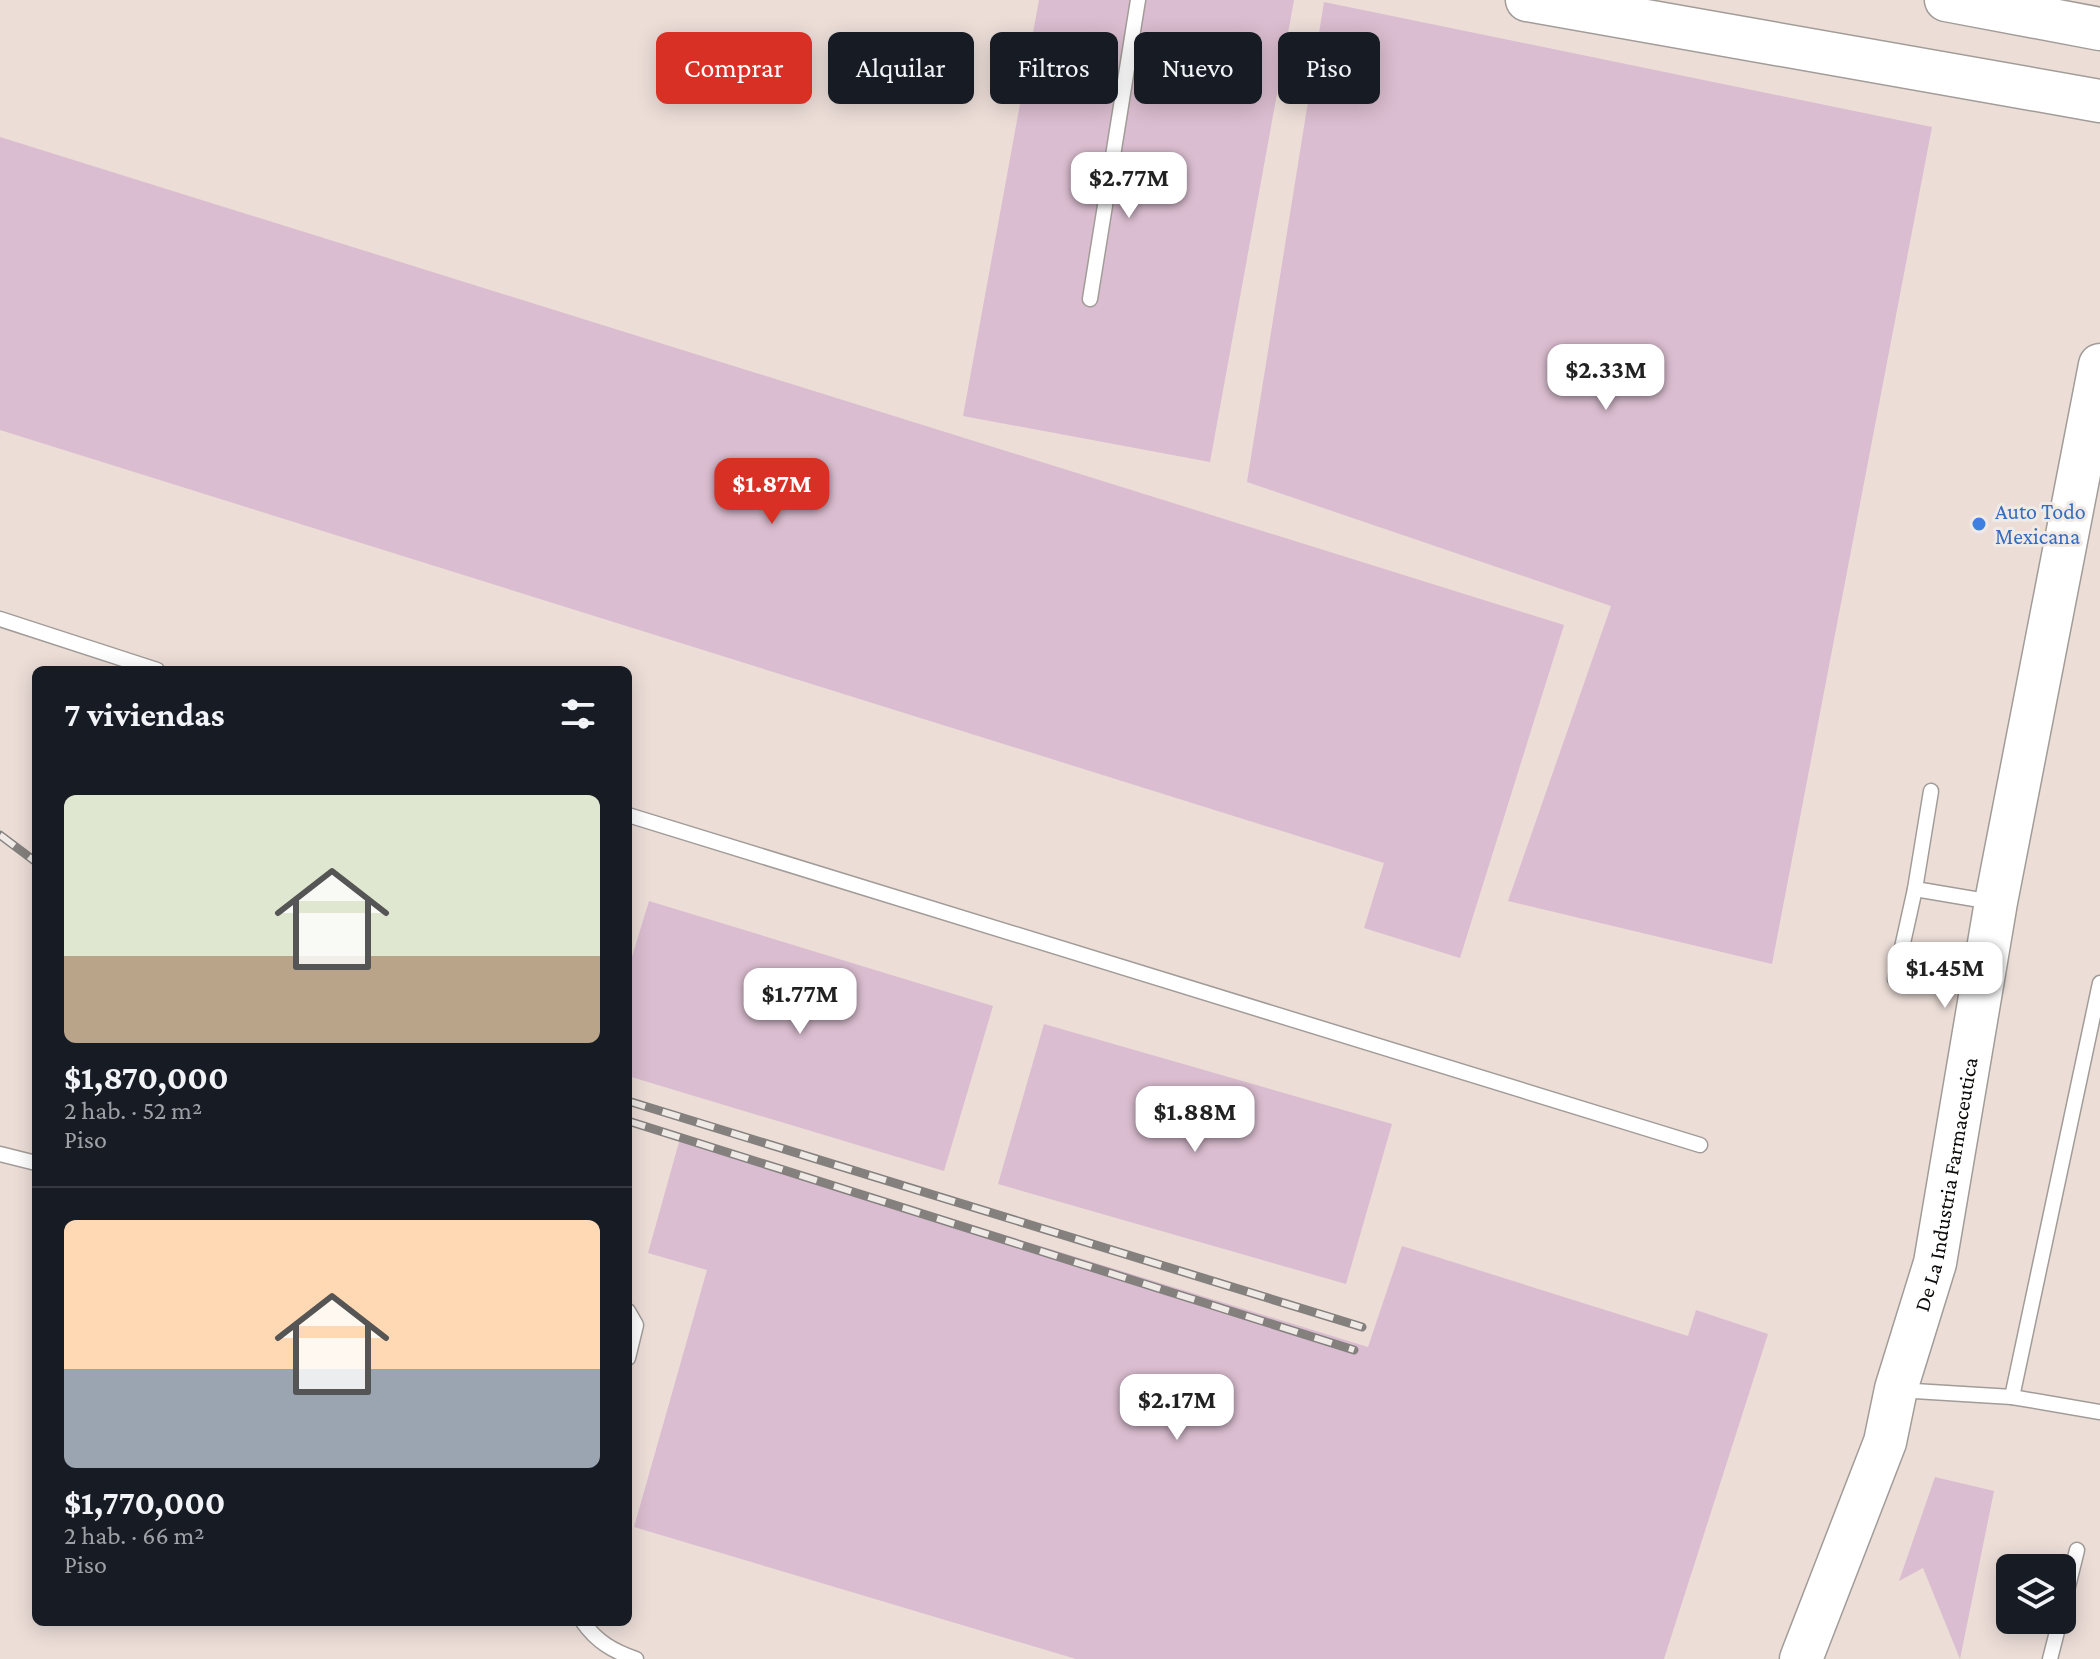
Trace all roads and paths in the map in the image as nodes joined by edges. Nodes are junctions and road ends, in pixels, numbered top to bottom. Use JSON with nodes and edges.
{"nodes":[{"id":1,"x":1138,"y":0,"type":"edge"},
{"id":2,"x":1527,"y":0,"type":"edge"},
{"id":3,"x":1946,"y":0,"type":"edge"},
{"id":4,"x":2100,"y":29,"type":"edge"},
{"id":5,"x":2100,"y":101,"type":"edge"},
{"id":6,"x":1090,"y":299,"type":"dead end"},
{"id":7,"x":2100,"y":365,"type":"edge"},
{"id":8,"x":0,"y":619,"type":"edge"},
{"id":9,"x":145,"y":666,"type":"edge"},
{"id":10,"x":1931,"y":791,"type":"dead end"},
{"id":11,"x":632,"y":816,"type":"edge"},
{"id":12,"x":1915,"y":889,"type":"junction"},
{"id":13,"x":1996,"y":902,"type":"junction"},
{"id":14,"x":1895,"y":979,"type":"dead end"},
{"id":15,"x":2100,"y":983,"type":"edge"},
{"id":16,"x":1700,"y":1145,"type":"dead end"},
{"id":17,"x":0,"y":1154,"type":"edge"},
{"id":18,"x":32,"y":1162,"type":"edge"},
{"id":19,"x":632,"y":1318,"type":"edge"},
{"id":20,"x":632,"y":1342,"type":"edge"},
{"id":21,"x":1896,"y":1389,"type":"junction"},
{"id":22,"x":2012,"y":1397,"type":"junction"},
{"id":23,"x":2100,"y":1412,"type":"edge"},
{"id":24,"x":2077,"y":1550,"type":"dead end"},
{"id":25,"x":2076,"y":1554,"type":"edge"},
{"id":26,"x":586,"y":1626,"type":"edge"},
{"id":27,"x":2056,"y":1634,"type":"edge"},
{"id":28,"x":636,"y":1659,"type":"edge"},
{"id":29,"x":1801,"y":1659,"type":"edge"},
{"id":30,"x":2050,"y":1659,"type":"edge"}],
"edges":[{"from":1,"to":6,"type":"lane"},
{"from":2,"to":5,"type":"main road"},
{"from":3,"to":4,"type":"main road"},
{"from":7,"to":13,"type":"main road","name":"De La Industria Farmaceutica"},
{"from":8,"to":9,"type":"lane"},
{"from":10,"to":12,"type":"lane"},
{"from":11,"to":16,"type":"lane"},
{"from":12,"to":13,"type":"lane"},
{"from":12,"to":14,"type":"lane"},
{"from":13,"to":21,"type":"main road","name":"De La Industria Farmaceutica"},
{"from":15,"to":22,"type":"lane"},
{"from":17,"to":18,"type":"lane"},
{"from":19,"to":20,"type":"lane"},
{"from":21,"to":22,"type":"lane"},
{"from":21,"to":29,"type":"main road","name":"De La Industria Farmaceutica"},
{"from":22,"to":23,"type":"lane"},
{"from":24,"to":25,"type":"lane"},
{"from":26,"to":28,"type":"lane"},
{"from":27,"to":30,"type":"lane"}]}
